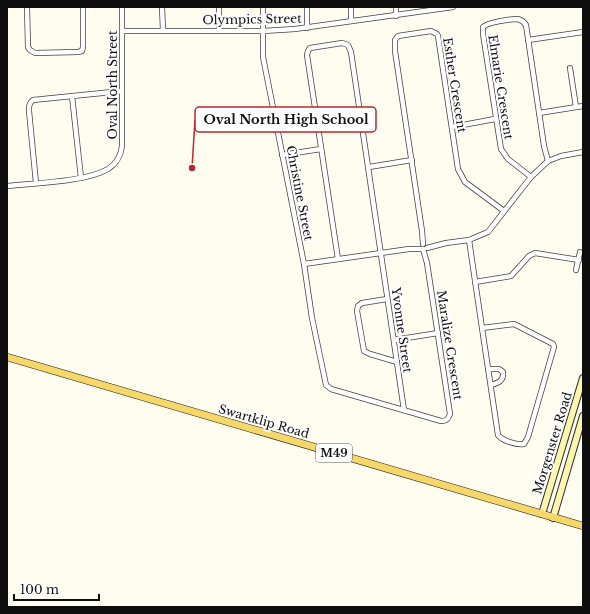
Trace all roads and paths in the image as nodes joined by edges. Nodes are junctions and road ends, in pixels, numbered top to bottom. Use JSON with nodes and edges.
{"nodes":[{"id":1,"x":28,"y":7,"type":"edge"},
{"id":2,"x":83,"y":7,"type":"edge"},
{"id":3,"x":122,"y":7,"type":"edge"},
{"id":4,"x":162,"y":7,"type":"edge"},
{"id":5,"x":219,"y":7,"type":"edge"},
{"id":6,"x":263,"y":7,"type":"edge"},
{"id":7,"x":307,"y":7,"type":"edge"},
{"id":8,"x":351,"y":7,"type":"edge"},
{"id":9,"x":396,"y":7,"type":"edge"},
{"id":10,"x":453,"y":7,"type":"edge"},
{"id":11,"x":440,"y":8,"type":"edge"},
{"id":12,"x":396,"y":16,"type":"junction"},
{"id":13,"x":351,"y":21,"type":"junction"},
{"id":14,"x":307,"y":28,"type":"junction"},
{"id":15,"x":163,"y":30,"type":"junction"},
{"id":16,"x":219,"y":30,"type":"junction"},
{"id":17,"x":122,"y":31,"type":"junction"},
{"id":18,"x":263,"y":31,"type":"junction"},
{"id":19,"x":583,"y":32,"type":"edge"},
{"id":20,"x":528,"y":40,"type":"junction"},
{"id":21,"x":570,"y":68,"type":"dead end"},
{"id":22,"x":122,"y":91,"type":"junction"},
{"id":23,"x":72,"y":96,"type":"junction"},
{"id":24,"x":583,"y":106,"type":"edge"},
{"id":25,"x":576,"y":107,"type":"junction"},
{"id":26,"x":539,"y":113,"type":"junction"},
{"id":27,"x":496,"y":119,"type":"junction"},
{"id":28,"x":452,"y":128,"type":"junction"},
{"id":29,"x":321,"y":149,"type":"junction"},
{"id":30,"x":583,"y":152,"type":"edge"},
{"id":31,"x":282,"y":155,"type":"junction"},
{"id":32,"x":412,"y":160,"type":"junction"},
{"id":33,"x":548,"y":161,"type":"junction"},
{"id":34,"x":369,"y":167,"type":"junction"},
{"id":35,"x":531,"y":177,"type":"junction"},
{"id":36,"x":81,"y":178,"type":"junction"},
{"id":37,"x":36,"y":183,"type":"junction"},
{"id":38,"x":7,"y":186,"type":"edge"},
{"id":39,"x":504,"y":211,"type":"junction"},
{"id":40,"x":469,"y":240,"type":"junction"},
{"id":41,"x":425,"y":246,"type":"junction"},
{"id":42,"x":580,"y":252,"type":"dead end"},
{"id":43,"x":381,"y":253,"type":"junction"},
{"id":44,"x":338,"y":259,"type":"junction"},
{"id":45,"x":578,"y":260,"type":"junction"},
{"id":46,"x":304,"y":264,"type":"junction"},
{"id":47,"x":576,"y":270,"type":"dead end"},
{"id":48,"x":475,"y":282,"type":"junction"},
{"id":49,"x":387,"y":299,"type":"junction"},
{"id":50,"x":482,"y":328,"type":"junction"},
{"id":51,"x":438,"y":333,"type":"junction"},
{"id":52,"x":394,"y":340,"type":"junction"},
{"id":53,"x":7,"y":357,"type":"edge"},
{"id":54,"x":397,"y":362,"type":"junction"},
{"id":55,"x":488,"y":369,"type":"junction"},
{"id":56,"x":583,"y":378,"type":"edge"},
{"id":57,"x":491,"y":385,"type":"junction"},
{"id":58,"x":404,"y":410,"type":"junction"},
{"id":59,"x":583,"y":416,"type":"edge"},
{"id":60,"x":542,"y":514,"type":"junction"},
{"id":61,"x":553,"y":518,"type":"junction"},
{"id":62,"x":583,"y":526,"type":"edge"}],
"edges":[{"from":1,"to":2,"type":"street"},
{"from":3,"to":17,"type":"street","name":"Oval North Street"},
{"from":4,"to":15,"type":"street"},
{"from":5,"to":16,"type":"street"},
{"from":6,"to":18,"type":"street","name":"Christine Street"},
{"from":7,"to":14,"type":"street"},
{"from":8,"to":13,"type":"street"},
{"from":9,"to":12,"type":"street"},
{"from":10,"to":11,"type":"street","name":"Olympics Street"},
{"from":11,"to":12,"type":"street","name":"Olympics Street"},
{"from":12,"to":13,"type":"street","name":"Olympics Street"},
{"from":13,"to":14,"type":"street","name":"Olympics Street"},
{"from":14,"to":18,"type":"street","name":"Olympics Street"},
{"from":15,"to":16,"type":"street","name":"Olympics Street"},
{"from":15,"to":17,"type":"street","name":"Olympics Street"},
{"from":16,"to":18,"type":"street","name":"Olympics Street"},
{"from":17,"to":22,"type":"street","name":"Oval North Street"},
{"from":18,"to":31,"type":"street","name":"Christine Street"},
{"from":19,"to":20,"type":"street"},
{"from":20,"to":26,"type":"street","name":"Elmarie Crescent"},
{"from":20,"to":27,"type":"street","name":"Elmarie Crescent"},
{"from":21,"to":25,"type":"street"},
{"from":22,"to":23,"type":"street"},
{"from":22,"to":36,"type":"street","name":"Oval North Street"},
{"from":23,"to":36,"type":"street"},
{"from":23,"to":37,"type":"street"},
{"from":24,"to":25,"type":"street"},
{"from":25,"to":26,"type":"street"},
{"from":26,"to":33,"type":"street","name":"Elmarie Crescent"},
{"from":27,"to":28,"type":"street"},
{"from":27,"to":35,"type":"street","name":"Elmarie Crescent"},
{"from":28,"to":32,"type":"street","name":"Esther Crescent"},
{"from":28,"to":39,"type":"street","name":"Esther Crescent"},
{"from":29,"to":31,"type":"street"},
{"from":29,"to":34,"type":"street","name":"Yvonne Street"},
{"from":29,"to":44,"type":"street"},
{"from":30,"to":33,"type":"street"},
{"from":31,"to":46,"type":"street","name":"Christine Street"},
{"from":32,"to":34,"type":"street"},
{"from":32,"to":41,"type":"street","name":"Esther Crescent"},
{"from":33,"to":35,"type":"street"},
{"from":34,"to":43,"type":"street","name":"Yvonne Street"},
{"from":35,"to":39,"type":"street"},
{"from":36,"to":37,"type":"street"},
{"from":37,"to":38,"type":"street"},
{"from":39,"to":40,"type":"street"},
{"from":40,"to":41,"type":"street"},
{"from":40,"to":48,"type":"street"},
{"from":41,"to":43,"type":"street"},
{"from":41,"to":51,"type":"street","name":"Maralize Crescent"},
{"from":42,"to":45,"type":"street"},
{"from":43,"to":44,"type":"street"},
{"from":43,"to":49,"type":"street","name":"Yvonne Street"},
{"from":44,"to":46,"type":"street"},
{"from":45,"to":47,"type":"street"},
{"from":45,"to":48,"type":"street"},
{"from":46,"to":58,"type":"street","name":"Maralize Crescent"},
{"from":48,"to":50,"type":"street"},
{"from":49,"to":52,"type":"street","name":"Yvonne Street"},
{"from":49,"to":54,"type":"street"},
{"from":50,"to":55,"type":"street"},
{"from":50,"to":57,"type":"street"},
{"from":51,"to":52,"type":"street"},
{"from":51,"to":58,"type":"street","name":"Maralize Crescent"},
{"from":52,"to":54,"type":"street","name":"Yvonne Street"},
{"from":53,"to":60,"type":"main road","name":"Swartklip Road","number":"M49"},
{"from":54,"to":58,"type":"street","name":"Yvonne Street"},
{"from":55,"to":57,"type":"street"},
{"from":55,"to":57,"type":"street"},
{"from":56,"to":60,"type":"main road","name":"Morgenster Road"},
{"from":59,"to":61,"type":"main road","name":"Morgenster Road"},
{"from":60,"to":61,"type":"main road","name":"Swartklip Road","number":"M49"},
{"from":61,"to":62,"type":"main road","name":"Swartklip Road","number":"M49"}]}
